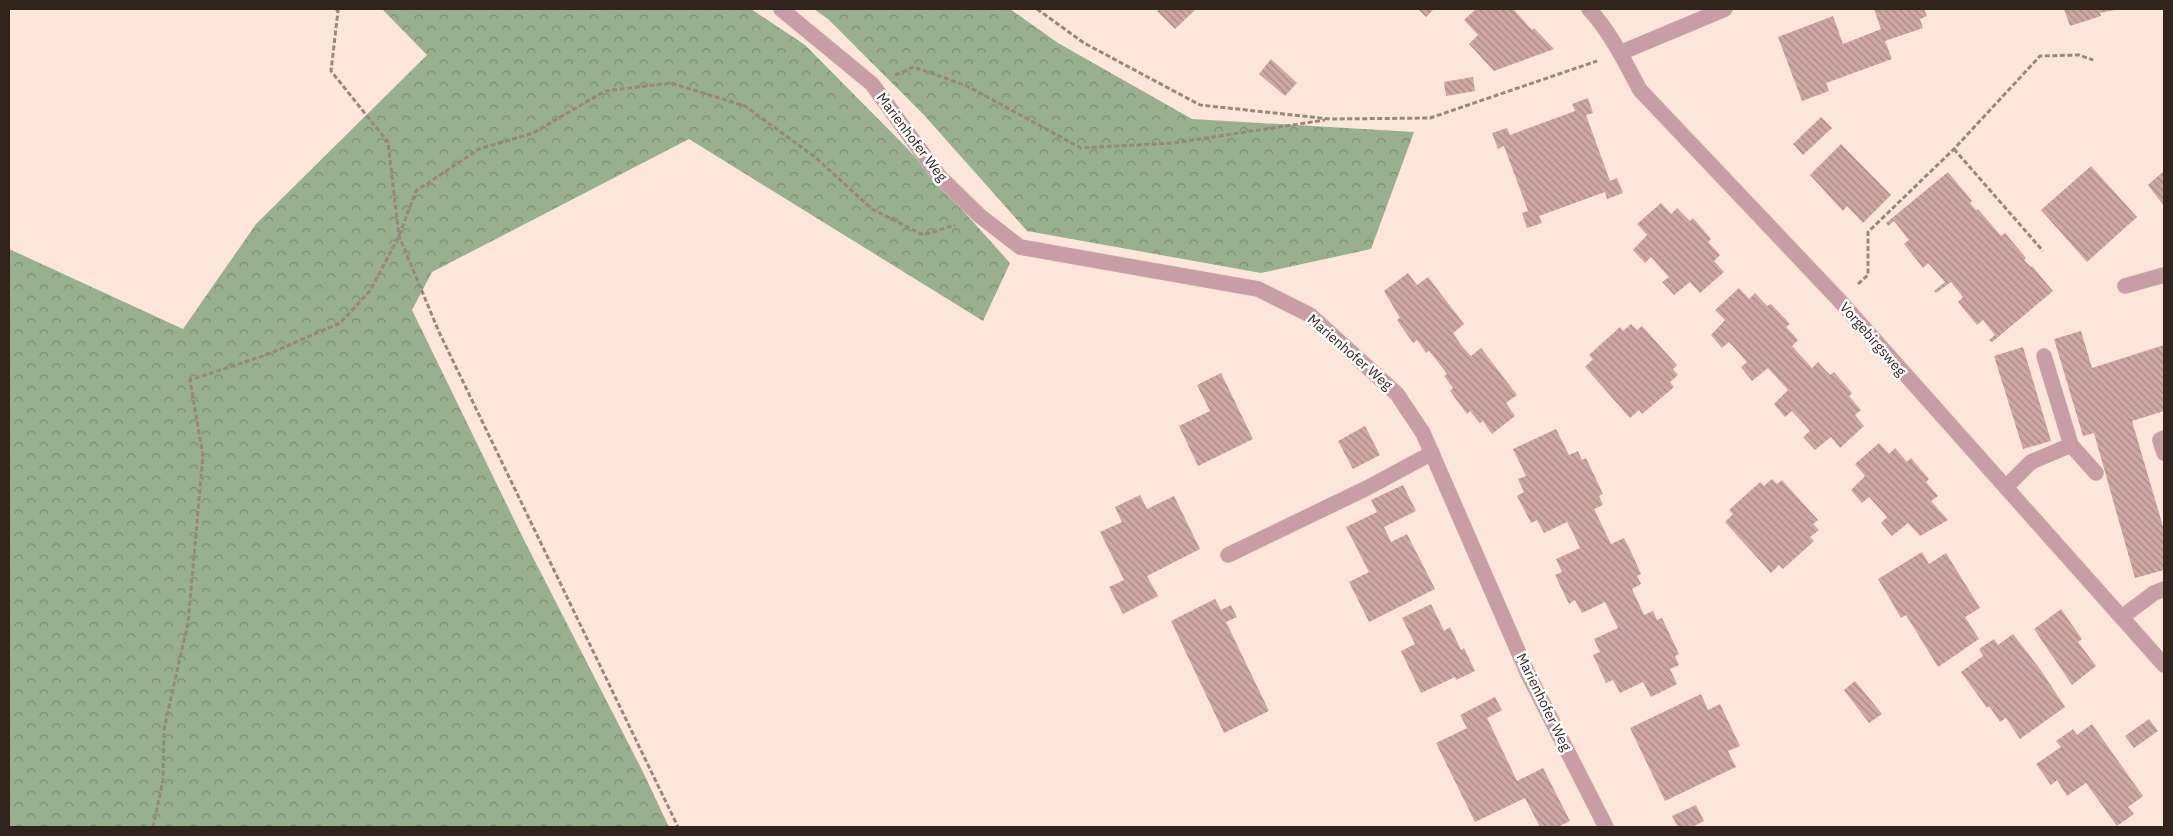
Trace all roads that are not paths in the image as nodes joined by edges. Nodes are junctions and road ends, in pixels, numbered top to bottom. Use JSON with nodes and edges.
{"nodes":[{"id":1,"x":781,"y":9,"type":"edge"},
{"id":2,"x":1589,"y":9,"type":"edge"},
{"id":3,"x":1726,"y":9,"type":"edge"},
{"id":4,"x":1620,"y":53,"type":"junction"},
{"id":5,"x":2164,"y":275,"type":"edge"},
{"id":6,"x":2125,"y":286,"type":"dead end"},
{"id":7,"x":2044,"y":356,"type":"dead end"},
{"id":8,"x":2164,"y":438,"type":"edge"},
{"id":9,"x":2071,"y":445,"type":"junction"},
{"id":10,"x":1432,"y":453,"type":"junction"},
{"id":11,"x":2164,"y":453,"type":"edge"},
{"id":12,"x":2096,"y":473,"type":"dead end"},
{"id":13,"x":2007,"y":486,"type":"junction"},
{"id":14,"x":1228,"y":555,"type":"dead end"},
{"id":15,"x":2164,"y":589,"type":"edge"},
{"id":16,"x":2122,"y":617,"type":"junction"},
{"id":17,"x":2164,"y":665,"type":"edge"},
{"id":18,"x":1606,"y":827,"type":"edge"}],
"edges":[{"from":1,"to":10,"type":"street","name":"Marienhofer Weg"},
{"from":2,"to":4,"type":"street","name":"Vorgebirgsweg"},
{"from":3,"to":4,"type":"street"},
{"from":4,"to":13,"type":"street","name":"Vorgebirgsweg"},
{"from":5,"to":6,"type":"street"},
{"from":7,"to":9,"type":"street"},
{"from":8,"to":11,"type":"street"},
{"from":9,"to":12,"type":"street"},
{"from":9,"to":13,"type":"street"},
{"from":10,"to":14,"type":"street"},
{"from":10,"to":18,"type":"street","name":"Marienhofer Weg"},
{"from":13,"to":16,"type":"street","name":"Vorgebirgsweg"},
{"from":15,"to":16,"type":"street"},
{"from":16,"to":17,"type":"street","name":"Vorgebirgsweg"}]}
